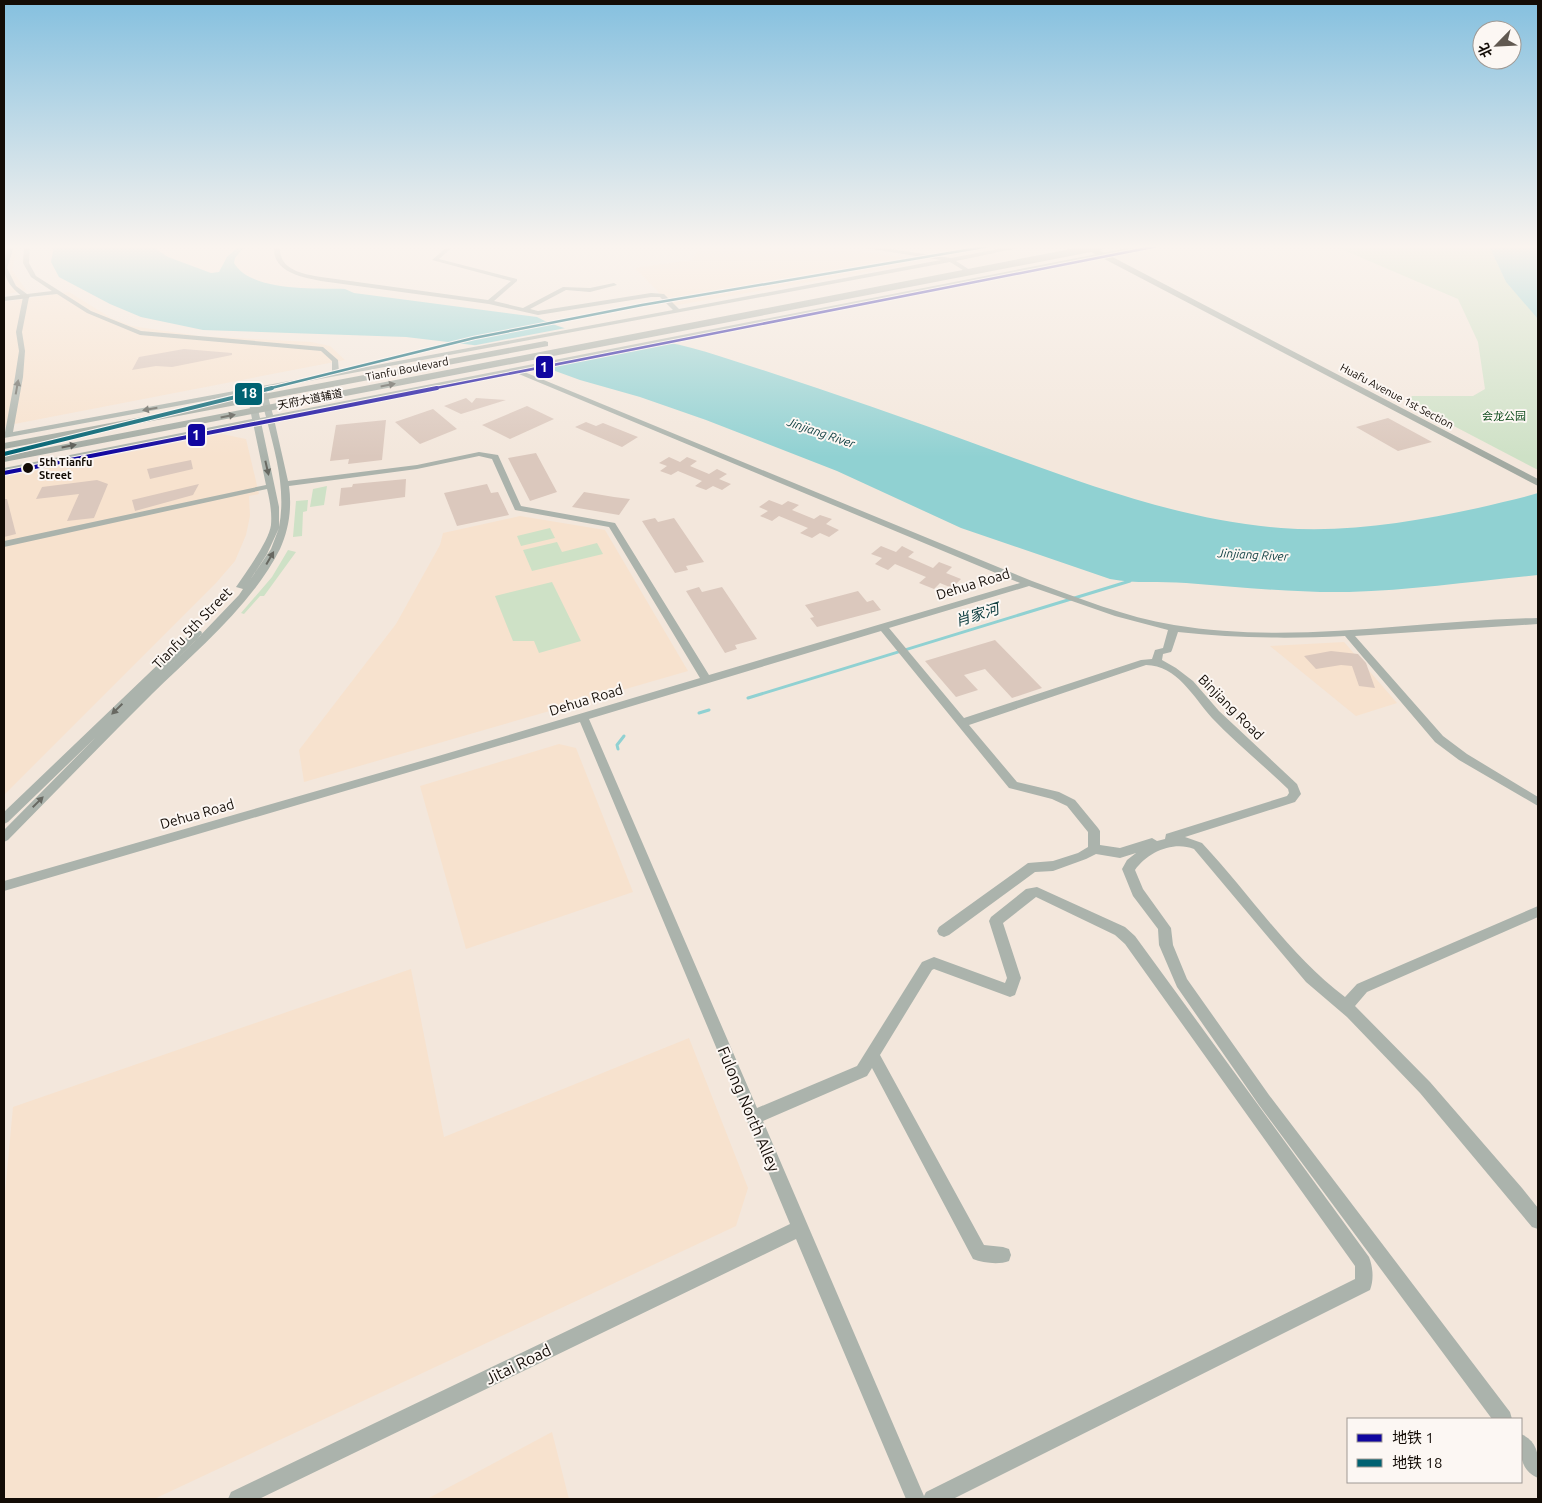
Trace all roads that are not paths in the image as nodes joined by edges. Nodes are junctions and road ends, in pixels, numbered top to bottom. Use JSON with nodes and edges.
{"nodes":[{"id":1,"x":22,"y":316,"type":"edge"},
{"id":2,"x":100,"y":316,"type":"edge"},
{"id":3,"x":649,"y":316,"type":"edge"},
{"id":4,"x":697,"y":316,"type":"edge"},
{"id":5,"x":749,"y":316,"type":"edge"},
{"id":6,"x":783,"y":316,"type":"edge"},
{"id":7,"x":1224,"y":316,"type":"edge"},
{"id":8,"x":1228,"y":316,"type":"edge"},
{"id":9,"x":513,"y":366,"type":"junction"},
{"id":10,"x":336,"y":374,"type":"junction"},
{"id":11,"x":263,"y":393,"type":"junction"},
{"id":12,"x":251,"y":395,"type":"junction"},
{"id":13,"x":268,"y":414,"type":"junction"},
{"id":14,"x":255,"y":416,"type":"junction"},
{"id":15,"x":6,"y":435,"type":"edge"},
{"id":16,"x":4,"y":446,"type":"edge"},
{"id":17,"x":4,"y":459,"type":"edge"},
{"id":18,"x":4,"y":470,"type":"edge"},
{"id":19,"x":1538,"y":475,"type":"edge"},
{"id":20,"x":1538,"y":483,"type":"edge"},
{"id":21,"x":285,"y":484,"type":"junction"},
{"id":22,"x":271,"y":486,"type":"junction"},
{"id":23,"x":4,"y":544,"type":"edge"},
{"id":24,"x":1029,"y":583,"type":"junction"},
{"id":25,"x":1538,"y":621,"type":"edge"},
{"id":26,"x":883,"y":627,"type":"junction"},
{"id":27,"x":1174,"y":628,"type":"junction"},
{"id":28,"x":1347,"y":633,"type":"junction"},
{"id":29,"x":1156,"y":662,"type":"junction"},
{"id":30,"x":707,"y":680,"type":"junction"},
{"id":31,"x":583,"y":717,"type":"junction"},
{"id":32,"x":962,"y":723,"type":"junction"},
{"id":33,"x":1538,"y":802,"type":"edge"},
{"id":34,"x":4,"y":819,"type":"edge"},
{"id":35,"x":4,"y":837,"type":"edge"},
{"id":36,"x":1094,"y":849,"type":"junction"},
{"id":37,"x":4,"y":886,"type":"edge"},
{"id":38,"x":1538,"y":911,"type":"edge"},
{"id":39,"x":944,"y":931,"type":"dead end"},
{"id":40,"x":1346,"y":1006,"type":"junction"},
{"id":41,"x":872,"y":1054,"type":"junction"},
{"id":42,"x":862,"y":1071,"type":"junction"},
{"id":43,"x":882,"y":1073,"type":"junction"},
{"id":44,"x":752,"y":1118,"type":"junction"},
{"id":45,"x":1538,"y":1221,"type":"edge"},
{"id":46,"x":798,"y":1229,"type":"junction"},
{"id":47,"x":1003,"y":1255,"type":"dead end"},
{"id":48,"x":1502,"y":1418,"type":"edge"},
{"id":49,"x":1522,"y":1445,"type":"edge"},
{"id":50,"x":1538,"y":1468,"type":"edge"},
{"id":51,"x":238,"y":1499,"type":"edge"},
{"id":52,"x":916,"y":1499,"type":"edge"},
{"id":53,"x":933,"y":1499,"type":"edge"}],
"edges":[{"from":15,"to":1,"type":"street","one_way":true},
{"from":2,"to":10,"type":"street"},
{"from":3,"to":10,"type":"street","name":"天府大道辅道"},
{"from":4,"to":11,"type":"main road","name":"Tianfu Boulevard"},
{"from":5,"to":9,"type":"main road","name":"Tianfu Boulevard"},
{"from":6,"to":9,"type":"street"},
{"from":7,"to":20,"type":"main road","name":"Huafu Avenue 1st Section"},
{"from":8,"to":19,"type":"main road"},
{"from":13,"to":9,"type":"main road","name":"Tianfu Boulevard","one_way":true},
{"from":9,"to":24,"type":"street"},
{"from":10,"to":11,"type":"street","name":"天府大道辅道"},
{"from":11,"to":12,"type":"main road","name":"Tianfu Boulevard"},
{"from":11,"to":13,"type":"street","name":"Tianfu 5th Street"},
{"from":12,"to":14,"type":"street","name":"Tianfu 5th Street"},
{"from":12,"to":15,"type":"street","one_way":true},
{"from":12,"to":16,"type":"main road","name":"Tianfu Boulevard"},
{"from":13,"to":14,"type":"main road","name":"Tianfu Boulevard"},
{"from":13,"to":21,"type":"street","name":"Tianfu 5th Street"},
{"from":17,"to":14,"type":"main road","name":"Tianfu Boulevard","one_way":true},
{"from":14,"to":18,"type":"street"},
{"from":14,"to":22,"type":"street","name":"Tianfu 5th Street","one_way":true},
{"from":21,"to":30,"type":"street"},
{"from":35,"to":21,"type":"street","name":"Tianfu 5th Street","one_way":true},
{"from":22,"to":23,"type":"street"},
{"from":22,"to":34,"type":"street","name":"Tianfu 5th Street","one_way":true},
{"from":24,"to":26,"type":"street","name":"Dehua Road"},
{"from":24,"to":27,"type":"street","name":"Dehua Road"},
{"from":25,"to":28,"type":"street"},
{"from":26,"to":30,"type":"street","name":"Dehua Road"},
{"from":26,"to":32,"type":"street"},
{"from":27,"to":28,"type":"street"},
{"from":27,"to":29,"type":"street"},
{"from":28,"to":33,"type":"street"},
{"from":29,"to":32,"type":"street"},
{"from":29,"to":36,"type":"street","name":"Binjiang Road"},
{"from":30,"to":31,"type":"street","name":"Dehua Road"},
{"from":31,"to":37,"type":"street","name":"Dehua Road"},
{"from":31,"to":44,"type":"street","name":"Fulong North Alley"},
{"from":32,"to":36,"type":"street"},
{"from":36,"to":39,"type":"street"},
{"from":38,"to":40,"type":"street"},
{"from":40,"to":45,"type":"street"},
{"from":40,"to":48,"type":"street"},
{"from":41,"to":42,"type":"street"},
{"from":41,"to":43,"type":"street"},
{"from":41,"to":53,"type":"street"},
{"from":42,"to":43,"type":"street"},
{"from":42,"to":44,"type":"street"},
{"from":43,"to":47,"type":"street"},
{"from":44,"to":46,"type":"street","name":"Fulong North Alley"},
{"from":46,"to":51,"type":"street","name":"Jitai Road"},
{"from":46,"to":52,"type":"street","name":"Fulong North Alley"},
{"from":49,"to":50,"type":"street"}]}
